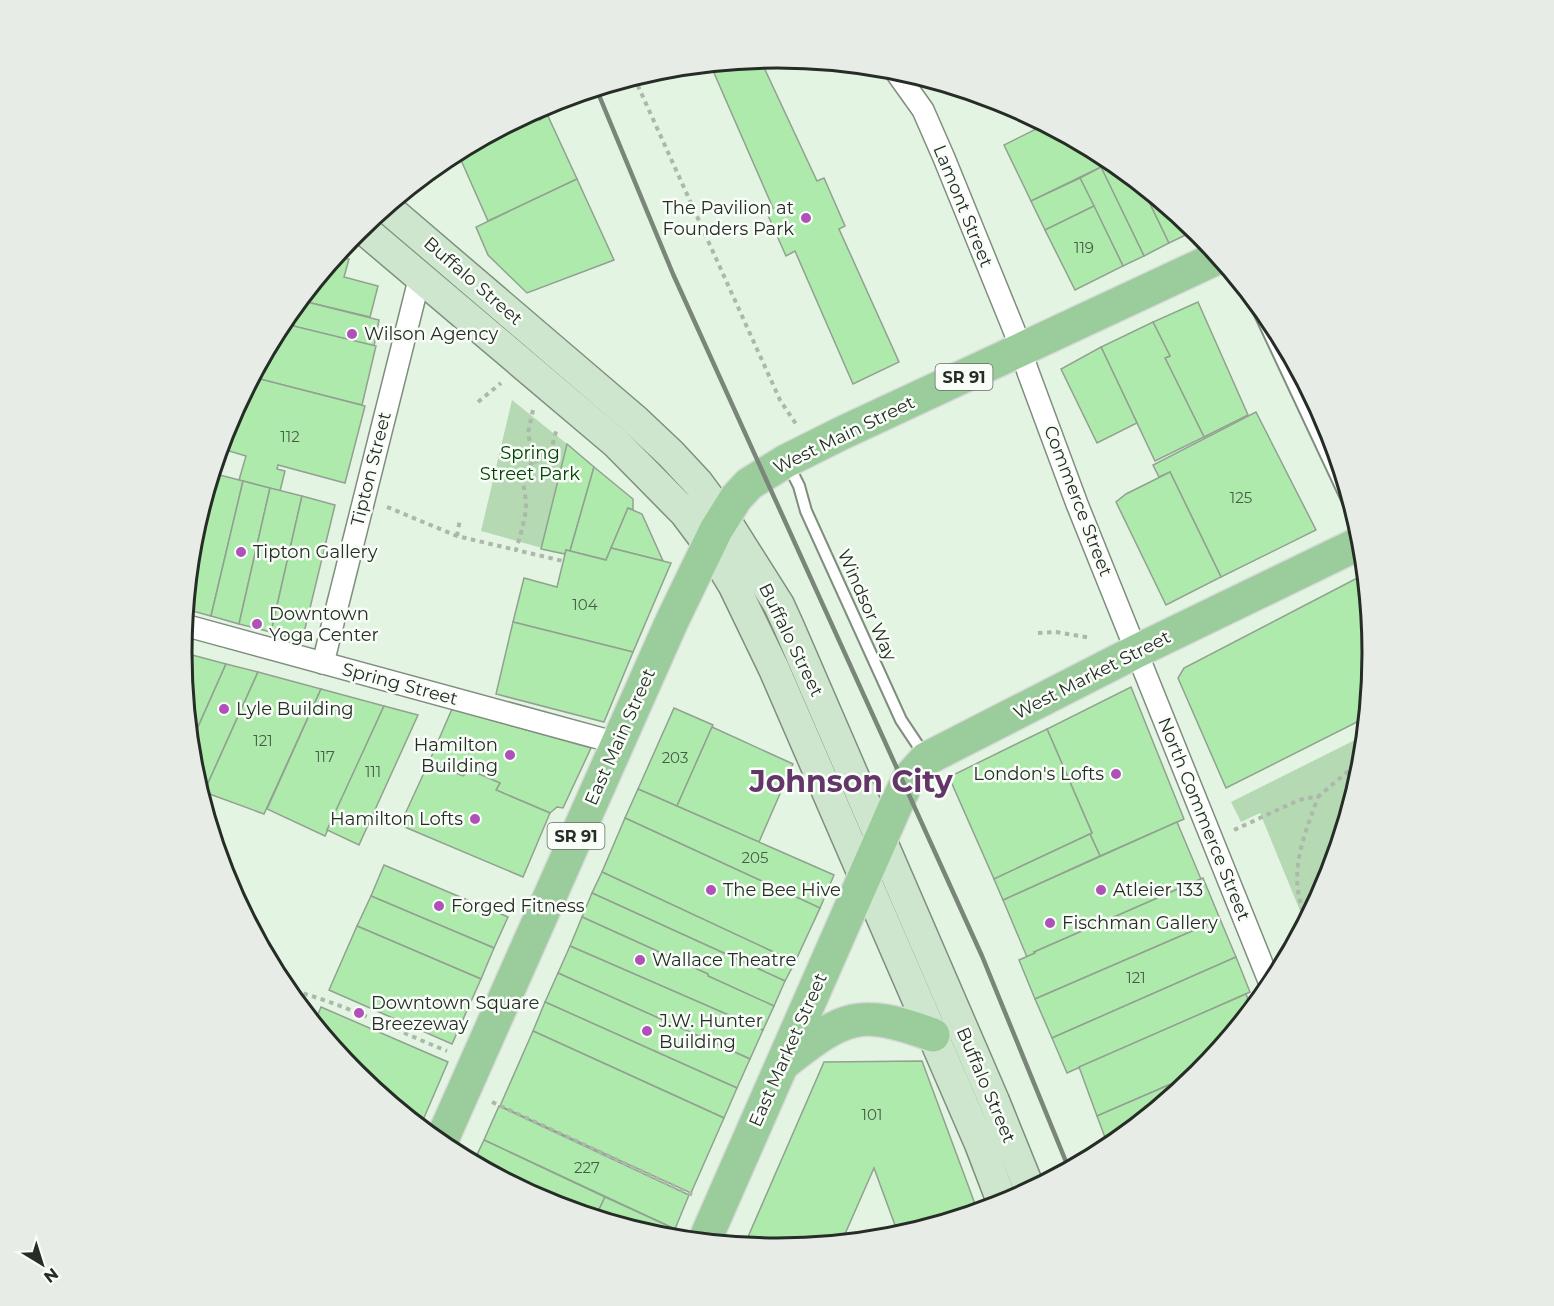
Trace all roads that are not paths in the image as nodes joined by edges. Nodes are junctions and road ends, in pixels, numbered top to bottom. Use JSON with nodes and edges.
{"nodes":[{"id":1,"x":902,"y":81,"type":"edge"},
{"id":2,"x":392,"y":212,"type":"edge"},
{"id":3,"x":369,"y":234,"type":"edge"},
{"id":4,"x":1211,"y":261,"type":"edge"},
{"id":5,"x":420,"y":276,"type":"junction"},
{"id":6,"x":1274,"y":344,"type":"edge"},
{"id":7,"x":1021,"y":350,"type":"junction"},
{"id":8,"x":786,"y":461,"type":"junction"},
{"id":9,"x":1332,"y":467,"type":"edge"},
{"id":10,"x":716,"y":531,"type":"junction"},
{"id":11,"x":1352,"y":547,"type":"edge"},
{"id":12,"x":193,"y":627,"type":"edge"},
{"id":13,"x":1137,"y":651,"type":"junction"},
{"id":14,"x":323,"y":663,"type":"junction"},
{"id":15,"x":617,"y":743,"type":"junction"},
{"id":16,"x":926,"y":759,"type":"junction"},
{"id":17,"x":873,"y":859,"type":"junction"},
{"id":18,"x":1266,"y":974,"type":"edge"},
{"id":19,"x":933,"y":1035,"type":"junction"},
{"id":20,"x":783,"y":1064,"type":"junction"},
{"id":21,"x":444,"y":1134,"type":"edge"},
{"id":22,"x":1027,"y":1182,"type":"edge"},
{"id":23,"x":999,"y":1195,"type":"edge"},
{"id":24,"x":708,"y":1234,"type":"edge"}],
"edges":[{"from":1,"to":7,"type":"street","name":"Lamont Street"},
{"from":2,"to":10,"type":"street","name":"Buffalo Street"},
{"from":3,"to":5,"type":"street","name":"Buffalo Street"},
{"from":4,"to":7,"type":"main road","name":"West Main Street","number":"SR 91"},
{"from":5,"to":10,"type":"street","name":"Buffalo Street"},
{"from":5,"to":14,"type":"street","name":"Tipton Street"},
{"from":6,"to":9,"type":"lane"},
{"from":7,"to":8,"type":"main road","name":"West Main Street","number":"SR 91"},
{"from":7,"to":13,"type":"street","name":"Commerce Street"},
{"from":8,"to":10,"type":"main road","name":"West Main Street","number":"SR 91"},
{"from":8,"to":16,"type":"lane","name":"Windsor Way"},
{"from":10,"to":15,"type":"main road","name":"East Main Street","number":"SR 91"},
{"from":10,"to":17,"type":"street","name":"Buffalo Street"},
{"from":10,"to":17,"type":"street","name":"Buffalo Street"},
{"from":11,"to":13,"type":"main road","name":"West Market Street"},
{"from":12,"to":14,"type":"street","name":"Spring Street"},
{"from":13,"to":16,"type":"main road","name":"West Market Street"},
{"from":13,"to":18,"type":"street","name":"North Commerce Street"},
{"from":14,"to":15,"type":"street","name":"Spring Street"},
{"from":15,"to":21,"type":"main road","name":"East Main Street","number":"SR 91"},
{"from":16,"to":17,"type":"main road","name":"West Market Street"},
{"from":17,"to":19,"type":"street","name":"Buffalo Street"},
{"from":17,"to":20,"type":"main road","name":"East Market Street"},
{"from":17,"to":22,"type":"street","name":"Buffalo Street"},
{"from":19,"to":20,"type":"main road"},
{"from":19,"to":23,"type":"street","name":"Buffalo Street"},
{"from":20,"to":24,"type":"main road","name":"East Market Street"}]}
